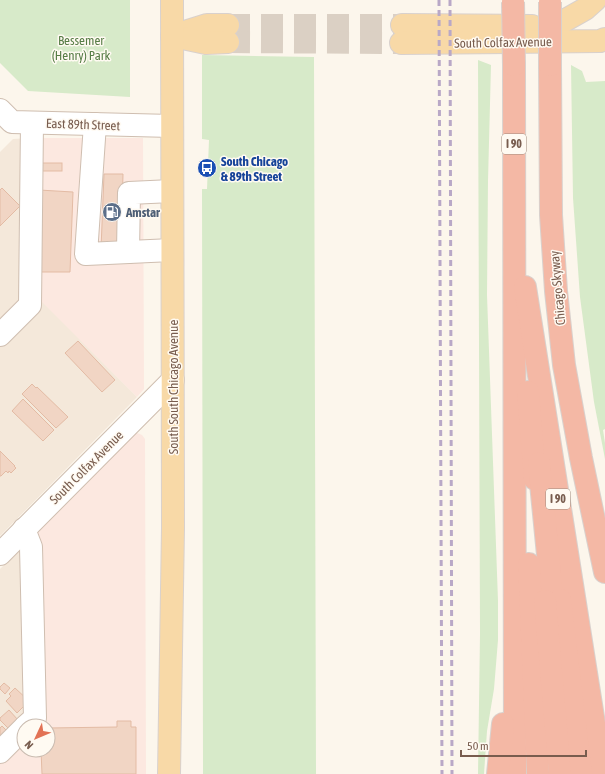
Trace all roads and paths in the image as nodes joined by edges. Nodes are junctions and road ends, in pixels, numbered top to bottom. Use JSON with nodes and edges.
{"nodes":[{"id":1,"x":172,"y":0,"type":"edge"},
{"id":2,"x":595,"y":0,"type":"edge"},
{"id":3,"x":513,"y":1,"type":"edge"},
{"id":4,"x":550,"y":1,"type":"edge"},
{"id":5,"x":555,"y":26,"type":"junction"},
{"id":6,"x":605,"y":28,"type":"edge"},
{"id":7,"x":228,"y":33,"type":"tunnel mouth"},
{"id":8,"x":172,"y":36,"type":"junction"},
{"id":9,"x":605,"y":39,"type":"edge"},
{"id":10,"x":11,"y":122,"type":"edge"},
{"id":11,"x":95,"y":124,"type":"junction"},
{"id":12,"x":172,"y":126,"type":"junction"},
{"id":13,"x":172,"y":191,"type":"junction"},
{"id":14,"x":514,"y":227,"type":"junction"},
{"id":15,"x":172,"y":250,"type":"junction"},
{"id":16,"x":128,"y":252,"type":"junction"},
{"id":17,"x":0,"y":335,"type":"edge"},
{"id":18,"x":173,"y":380,"type":"junction"},
{"id":19,"x":24,"y":529,"type":"junction"},
{"id":20,"x":0,"y":554,"type":"edge"},
{"id":21,"x":605,"y":572,"type":"edge"},
{"id":22,"x":35,"y":718,"type":"edge"},
{"id":23,"x":16,"y":736,"type":"edge"},
{"id":24,"x":0,"y":752,"type":"edge"},
{"id":25,"x":169,"y":774,"type":"edge"},
{"id":26,"x":498,"y":774,"type":"edge"},
{"id":27,"x":505,"y":774,"type":"edge"},
{"id":28,"x":515,"y":774,"type":"edge"},
{"id":29,"x":526,"y":774,"type":"edge"},
{"id":30,"x":538,"y":774,"type":"edge"},
{"id":31,"x":549,"y":774,"type":"edge"},
{"id":32,"x":560,"y":774,"type":"edge"},
{"id":33,"x":570,"y":774,"type":"edge"},
{"id":34,"x":581,"y":774,"type":"edge"},
{"id":35,"x":592,"y":774,"type":"edge"},
{"id":36,"x":602,"y":774,"type":"edge"}],
"edges":[{"from":1,"to":8,"type":"main road","name":"South South Chicago Avenue"},
{"from":2,"to":5,"type":"main road"},
{"from":3,"to":14,"type":"highway","number":"I 90","bridge":true},
{"from":4,"to":21,"type":"highway","name":"Chicago Skyway","number":"I 90","bridge":true},
{"from":5,"to":6,"type":"main road","name":"South Colfax Avenue"},
{"from":5,"to":9,"type":"main road","name":"South Colfax Avenue"},
{"from":7,"to":8,"type":"main road"},
{"from":8,"to":12,"type":"main road","name":"South South Chicago Avenue"},
{"from":10,"to":11,"type":"street","name":"East 89th Street"},
{"from":10,"to":17,"type":"street"},
{"from":11,"to":12,"type":"street","name":"East 89th Street"},
{"from":11,"to":16,"type":"street"},
{"from":12,"to":13,"type":"main road","name":"South South Chicago Avenue"},
{"from":13,"to":15,"type":"main road","name":"South South Chicago Avenue"},
{"from":13,"to":16,"type":"street"},
{"from":14,"to":26,"type":"highway","number":"I 90"},
{"from":14,"to":27,"type":"highway","number":"I 90"},
{"from":14,"to":28,"type":"highway","number":"I 90"},
{"from":14,"to":29,"type":"highway","number":"I 90"},
{"from":14,"to":30,"type":"highway","number":"I 90"},
{"from":14,"to":31,"type":"highway","number":"I 90"},
{"from":14,"to":32,"type":"highway","number":"I 90"},
{"from":14,"to":33,"type":"highway","number":"I 90"},
{"from":14,"to":34,"type":"highway","number":"I 90"},
{"from":14,"to":35,"type":"highway","number":"I 90"},
{"from":14,"to":36,"type":"highway","number":"I 90"},
{"from":15,"to":16,"type":"street"},
{"from":15,"to":18,"type":"main road","name":"South South Chicago Avenue"},
{"from":18,"to":19,"type":"street","name":"South Colfax Avenue"},
{"from":18,"to":25,"type":"main road","name":"South South Chicago Avenue"},
{"from":19,"to":20,"type":"street","name":"South Colfax Avenue"},
{"from":19,"to":22,"type":"street"},
{"from":23,"to":24,"type":"street"}]}
